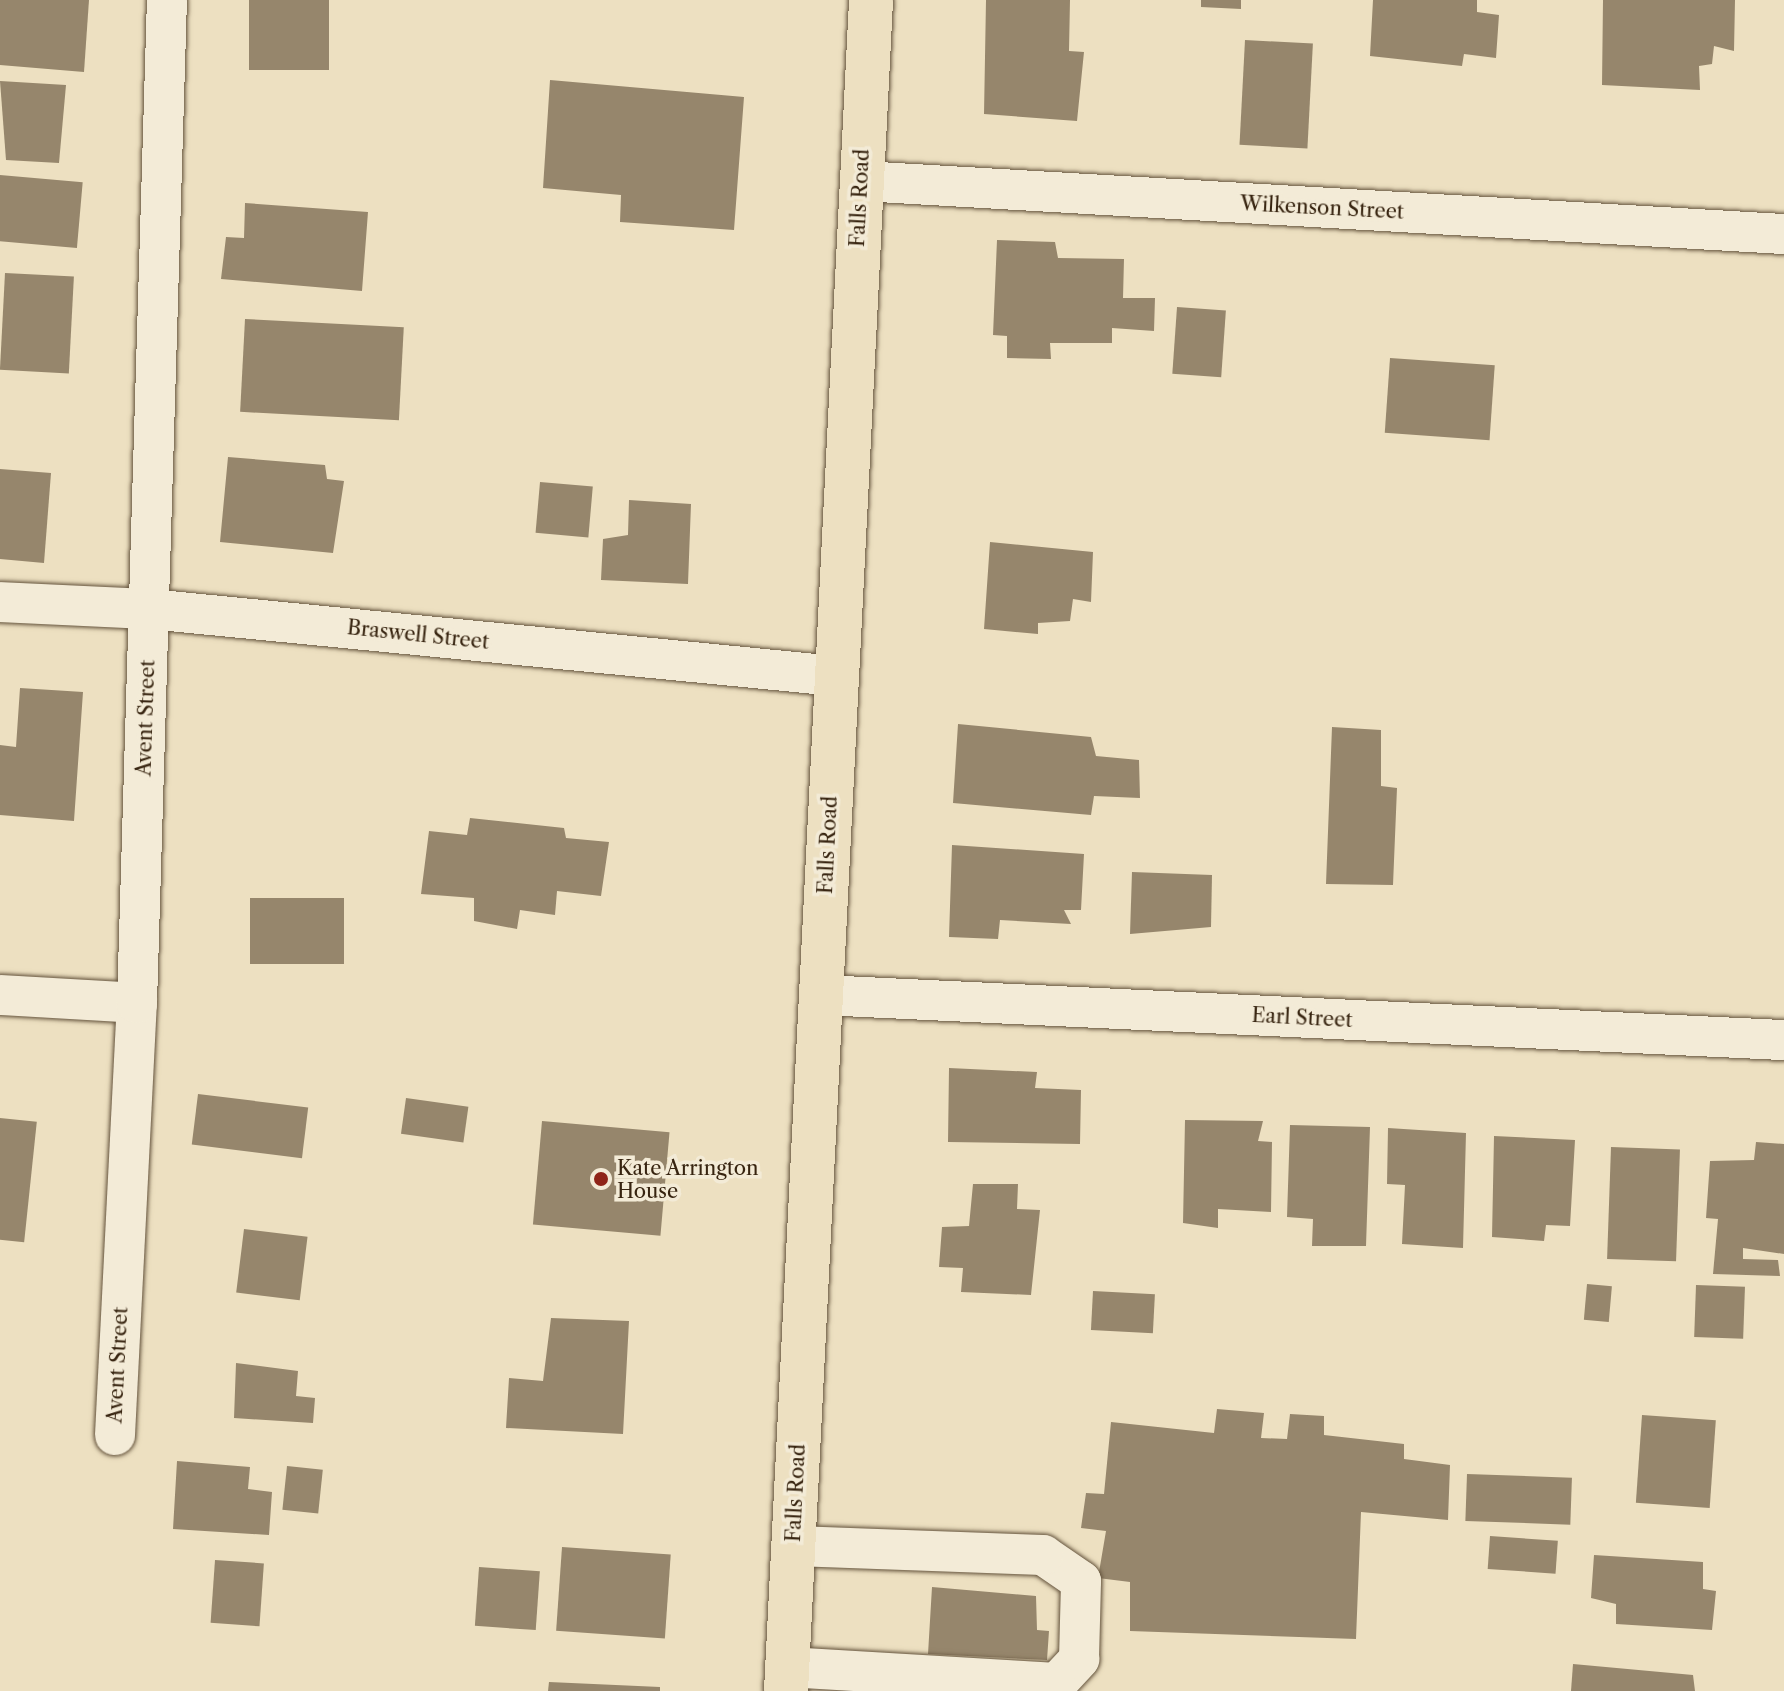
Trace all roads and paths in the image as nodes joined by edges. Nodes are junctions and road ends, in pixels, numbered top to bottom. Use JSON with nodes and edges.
{"nodes":[{"id":1,"x":167,"y":0,"type":"edge"},
{"id":2,"x":871,"y":0,"type":"edge"},
{"id":3,"x":861,"y":181,"type":"junction"},
{"id":4,"x":1784,"y":234,"type":"edge"},
{"id":5,"x":0,"y":602,"type":"edge"},
{"id":6,"x":149,"y":609,"type":"junction"},
{"id":7,"x":836,"y":676,"type":"junction"},
{"id":8,"x":0,"y":995,"type":"edge"},
{"id":9,"x":821,"y":995,"type":"junction"},
{"id":10,"x":137,"y":1003,"type":"junction"},
{"id":11,"x":1784,"y":1040,"type":"edge"},
{"id":12,"x":115,"y":1435,"type":"dead end"},
{"id":13,"x":794,"y":1546,"type":"junction"},
{"id":14,"x":786,"y":1679,"type":"edge"},
{"id":15,"x":890,"y":1684,"type":"edge"}],
"edges":[{"from":1,"to":6,"type":"street","name":"Avent Street"},
{"from":2,"to":3,"type":"main road","name":"Falls Road"},
{"from":3,"to":4,"type":"street","name":"Wilkenson Street"},
{"from":3,"to":7,"type":"main road","name":"Falls Road"},
{"from":5,"to":6,"type":"street","name":"Braswell Street"},
{"from":6,"to":7,"type":"street","name":"Braswell Street"},
{"from":6,"to":10,"type":"street","name":"Avent Street"},
{"from":7,"to":9,"type":"main road","name":"Falls Road"},
{"from":8,"to":10,"type":"street"},
{"from":9,"to":11,"type":"street","name":"Earl Street"},
{"from":9,"to":13,"type":"main road","name":"Falls Road"},
{"from":10,"to":12,"type":"street","name":"Avent Street"},
{"from":13,"to":14,"type":"main road","name":"Falls Road"},
{"from":13,"to":15,"type":"street"},
{"from":14,"to":15,"type":"street"}]}
